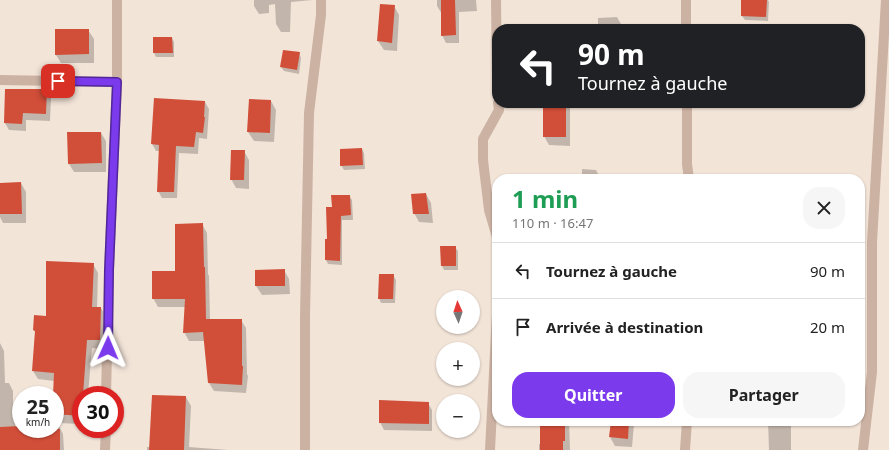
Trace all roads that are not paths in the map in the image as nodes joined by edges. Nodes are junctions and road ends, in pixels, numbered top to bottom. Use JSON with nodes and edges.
{"nodes":[{"id":1,"x":117,"y":0,"type":"edge"},
{"id":2,"x":321,"y":0,"type":"edge"},
{"id":3,"x":496,"y":0,"type":"edge"},
{"id":4,"x":686,"y":0,"type":"edge"},
{"id":5,"x":886,"y":0,"type":"edge"},
{"id":6,"x":496,"y":24,"type":"edge"},
{"id":7,"x":686,"y":24,"type":"edge"},
{"id":8,"x":0,"y":80,"type":"edge"},
{"id":9,"x":117,"y":82,"type":"junction"},
{"id":10,"x":499,"y":108,"type":"edge"},
{"id":11,"x":687,"y":108,"type":"edge"},
{"id":12,"x":688,"y":174,"type":"edge"},
{"id":13,"x":492,"y":220,"type":"edge"},
{"id":14,"x":106,"y":386,"type":"edge"},
{"id":15,"x":492,"y":411,"type":"edge"},
{"id":16,"x":687,"y":426,"type":"edge"},
{"id":17,"x":106,"y":438,"type":"edge"},
{"id":18,"x":105,"y":450,"type":"edge"},
{"id":19,"x":305,"y":450,"type":"edge"},
{"id":20,"x":490,"y":450,"type":"edge"},
{"id":21,"x":685,"y":450,"type":"edge"},
{"id":22,"x":863,"y":450,"type":"edge"}],
"edges":[{"from":1,"to":9,"type":"street"},
{"from":2,"to":19,"type":"street"},
{"from":3,"to":6,"type":"street"},
{"from":4,"to":7,"type":"street"},
{"from":5,"to":22,"type":"street"},
{"from":8,"to":9,"type":"street"},
{"from":9,"to":14,"type":"street"},
{"from":10,"to":13,"type":"street"},
{"from":11,"to":12,"type":"street"},
{"from":15,"to":20,"type":"street"},
{"from":16,"to":21,"type":"street"},
{"from":17,"to":18,"type":"street"}]}
